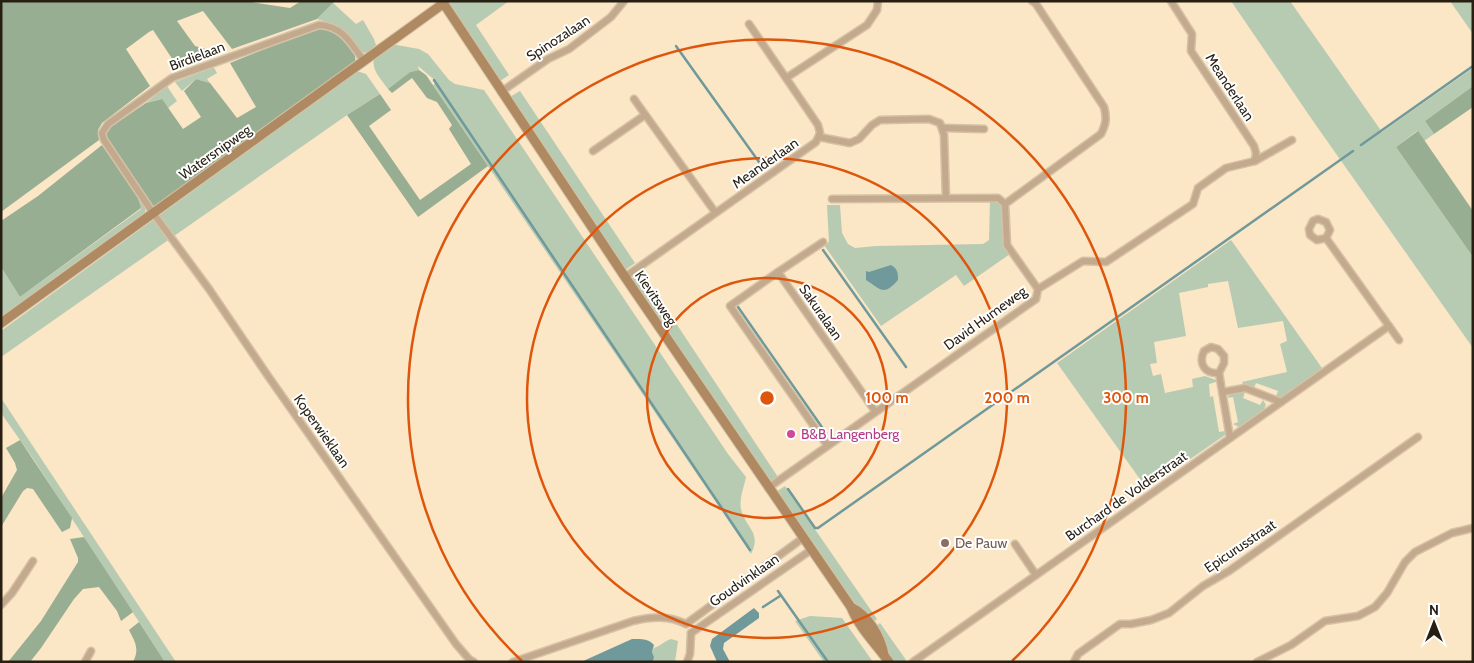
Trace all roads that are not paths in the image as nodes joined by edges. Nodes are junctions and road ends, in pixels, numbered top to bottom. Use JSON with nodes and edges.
{"nodes":[{"id":1,"x":624,"y":1,"type":"edge"},
{"id":2,"x":878,"y":1,"type":"edge"},
{"id":3,"x":1032,"y":1,"type":"edge"},
{"id":4,"x":1171,"y":1,"type":"edge"},
{"id":5,"x":443,"y":2,"type":"edge"},
{"id":6,"x":749,"y":24,"type":"dead end"},
{"id":7,"x":364,"y":61,"type":"junction"},
{"id":8,"x":786,"y":78,"type":"junction"},
{"id":9,"x":501,"y":92,"type":"junction"},
{"id":10,"x":634,"y":99,"type":"dead end"},
{"id":11,"x":645,"y":115,"type":"junction"},
{"id":12,"x":943,"y":128,"type":"junction"},
{"id":13,"x":984,"y":129,"type":"dead end"},
{"id":14,"x":819,"y":137,"type":"junction"},
{"id":15,"x":1292,"y":140,"type":"dead end"},
{"id":16,"x":593,"y":151,"type":"dead end"},
{"id":17,"x":1255,"y":162,"type":"junction"},
{"id":18,"x":832,"y":198,"type":"dead end"},
{"id":19,"x":946,"y":198,"type":"junction"},
{"id":20,"x":1005,"y":204,"type":"junction"},
{"id":21,"x":715,"y":212,"type":"junction"},
{"id":22,"x":153,"y":213,"type":"junction"},
{"id":23,"x":1326,"y":238,"type":"dead end"},
{"id":24,"x":823,"y":242,"type":"dead end"},
{"id":25,"x":778,"y":272,"type":"junction"},
{"id":26,"x":625,"y":277,"type":"junction"},
{"id":27,"x":1038,"y":289,"type":"junction"},
{"id":28,"x":1,"y":323,"type":"edge"},
{"id":29,"x":1389,"y":326,"type":"junction"},
{"id":30,"x":1399,"y":340,"type":"dead end"},
{"id":31,"x":1219,"y":374,"type":"junction"},
{"id":32,"x":1223,"y":392,"type":"junction"},
{"id":33,"x":1281,"y":402,"type":"junction"},
{"id":34,"x":875,"y":411,"type":"junction"},
{"id":35,"x":1418,"y":437,"type":"dead end"},
{"id":36,"x":1230,"y":438,"type":"junction"},
{"id":37,"x":827,"y":445,"type":"junction"},
{"id":38,"x":768,"y":488,"type":"junction"},
{"id":39,"x":1473,"y":528,"type":"edge"},
{"id":40,"x":803,"y":538,"type":"junction"},
{"id":41,"x":1015,"y":544,"type":"dead end"},
{"id":42,"x":811,"y":550,"type":"junction"},
{"id":43,"x":33,"y":561,"type":"dead end"},
{"id":44,"x":1036,"y":575,"type":"junction"},
{"id":45,"x":1,"y":605,"type":"edge"},
{"id":46,"x":686,"y":624,"type":"junction"},
{"id":47,"x":691,"y":632,"type":"junction"},
{"id":48,"x":91,"y":652,"type":"dead end"},
{"id":49,"x":886,"y":659,"type":"edge"},
{"id":50,"x":85,"y":662,"type":"edge"},
{"id":51,"x":474,"y":662,"type":"edge"},
{"id":52,"x":513,"y":662,"type":"edge"},
{"id":53,"x":687,"y":662,"type":"edge"},
{"id":54,"x":913,"y":662,"type":"edge"},
{"id":55,"x":1074,"y":662,"type":"edge"},
{"id":56,"x":1257,"y":662,"type":"edge"}],
"edges":[{"from":1,"to":9,"type":"street","name":"Spinozalaan"},
{"from":2,"to":8,"type":"street"},
{"from":3,"to":20,"type":"street"},
{"from":4,"to":17,"type":"street","name":"Meanderlaan"},
{"from":5,"to":7,"type":"street","name":"Watersnipweg"},
{"from":5,"to":9,"type":"street","name":"Kievitsweg"},
{"from":6,"to":8,"type":"street"},
{"from":7,"to":22,"type":"street","name":"Watersnipweg"},
{"from":7,"to":22,"type":"street","name":"Birdielaan"},
{"from":8,"to":14,"type":"street"},
{"from":9,"to":26,"type":"street","name":"Kievitsweg"},
{"from":10,"to":11,"type":"street"},
{"from":11,"to":16,"type":"street"},
{"from":11,"to":21,"type":"street"},
{"from":12,"to":13,"type":"street"},
{"from":12,"to":14,"type":"street"},
{"from":12,"to":19,"type":"street"},
{"from":14,"to":21,"type":"street","name":"Meanderlaan"},
{"from":15,"to":17,"type":"street","name":"David Humeweg"},
{"from":17,"to":27,"type":"street","name":"David Humeweg"},
{"from":18,"to":19,"type":"street"},
{"from":19,"to":20,"type":"street"},
{"from":20,"to":27,"type":"street"},
{"from":21,"to":26,"type":"street","name":"Meanderlaan"},
{"from":22,"to":28,"type":"street","name":"Watersnipweg"},
{"from":22,"to":51,"type":"street","name":"Koperwieklaan"},
{"from":23,"to":29,"type":"street"},
{"from":24,"to":25,"type":"street"},
{"from":25,"to":34,"type":"street","name":"Sakuralaan"},
{"from":25,"to":37,"type":"street"},
{"from":26,"to":38,"type":"street","name":"Kievitsweg"},
{"from":27,"to":34,"type":"street","name":"David Humeweg"},
{"from":29,"to":30,"type":"street"},
{"from":29,"to":33,"type":"street","name":"Burchard de Volderstraat"},
{"from":31,"to":31,"type":"street"},
{"from":31,"to":32,"type":"street"},
{"from":32,"to":33,"type":"street"},
{"from":32,"to":36,"type":"street"},
{"from":33,"to":36,"type":"street","name":"Burchard de Volderstraat"},
{"from":34,"to":37,"type":"street","name":"David Humeweg"},
{"from":35,"to":55,"type":"street","name":"Epicurusstraat"},
{"from":36,"to":44,"type":"street","name":"Burchard de Volderstraat"},
{"from":37,"to":38,"type":"street","name":"David Humeweg"},
{"from":38,"to":40,"type":"street","name":"Kievitsweg"},
{"from":39,"to":56,"type":"street"},
{"from":40,"to":42,"type":"street","name":"Kievitsweg"},
{"from":40,"to":46,"type":"street","name":"Goudvinklaan"},
{"from":41,"to":44,"type":"street"},
{"from":42,"to":47,"type":"street","name":"Goudvinklaan"},
{"from":42,"to":49,"type":"street","name":"Kievitsweg"},
{"from":43,"to":45,"type":"street"},
{"from":44,"to":54,"type":"street","name":"Burchard de Volderstraat"},
{"from":46,"to":47,"type":"street"},
{"from":46,"to":52,"type":"street"},
{"from":47,"to":53,"type":"street"},
{"from":48,"to":50,"type":"street"}]}
